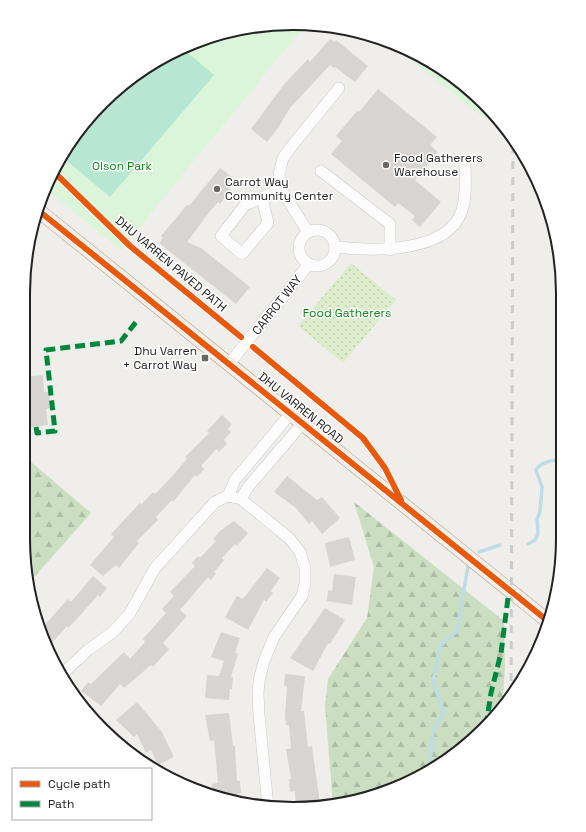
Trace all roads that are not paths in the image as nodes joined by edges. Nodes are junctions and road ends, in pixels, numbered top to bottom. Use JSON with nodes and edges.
{"nodes":[{"id":1,"x":338,"y":88,"type":"dead end"},
{"id":2,"x":465,"y":161,"type":"dead end"},
{"id":3,"x":321,"y":171,"type":"dead end"},
{"id":4,"x":281,"y":188,"type":"junction"},
{"id":5,"x":262,"y":198,"type":"junction"},
{"id":6,"x":42,"y":214,"type":"edge"},
{"id":7,"x":308,"y":232,"type":"junction"},
{"id":8,"x":336,"y":247,"type":"junction"},
{"id":9,"x":390,"y":250,"type":"junction"},
{"id":10,"x":309,"y":264,"type":"junction"},
{"id":11,"x":229,"y":364,"type":"junction"},
{"id":12,"x":291,"y":413,"type":"junction"},
{"id":13,"x":303,"y":423,"type":"junction"},
{"id":14,"x":252,"y":460,"type":"junction"},
{"id":15,"x":263,"y":469,"type":"junction"},
{"id":16,"x":228,"y":496,"type":"junction"},
{"id":17,"x":241,"y":499,"type":"junction"},
{"id":18,"x":544,"y":618,"type":"edge"},
{"id":19,"x":65,"y":671,"type":"edge"},
{"id":20,"x":267,"y":800,"type":"edge"}],
"edges":[{"from":1,"to":4,"type":"street"},
{"from":2,"to":9,"type":"street"},
{"from":3,"to":9,"type":"street"},
{"from":4,"to":5,"type":"street"},
{"from":4,"to":7,"type":"street"},
{"from":5,"to":5,"type":"street"},
{"from":6,"to":11,"type":"main road","name":"DHU VARREN ROAD"},
{"from":7,"to":8,"type":"street"},
{"from":7,"to":10,"type":"street","name":"CARROT WAY"},
{"from":8,"to":9,"type":"street"},
{"from":8,"to":10,"type":"street","name":"CARROT WAY"},
{"from":10,"to":11,"type":"street","name":"CARROT WAY"},
{"from":11,"to":12,"type":"main road","name":"DHU VARREN ROAD"},
{"from":12,"to":13,"type":"main road","name":"DHU VARREN ROAD"},
{"from":12,"to":14,"type":"street"},
{"from":13,"to":15,"type":"street"},
{"from":13,"to":18,"type":"main road","name":"DHU VARREN ROAD"},
{"from":14,"to":15,"type":"street"},
{"from":14,"to":16,"type":"street"},
{"from":15,"to":17,"type":"street"},
{"from":16,"to":17,"type":"street"},
{"from":16,"to":19,"type":"street"},
{"from":17,"to":20,"type":"street"}]}
